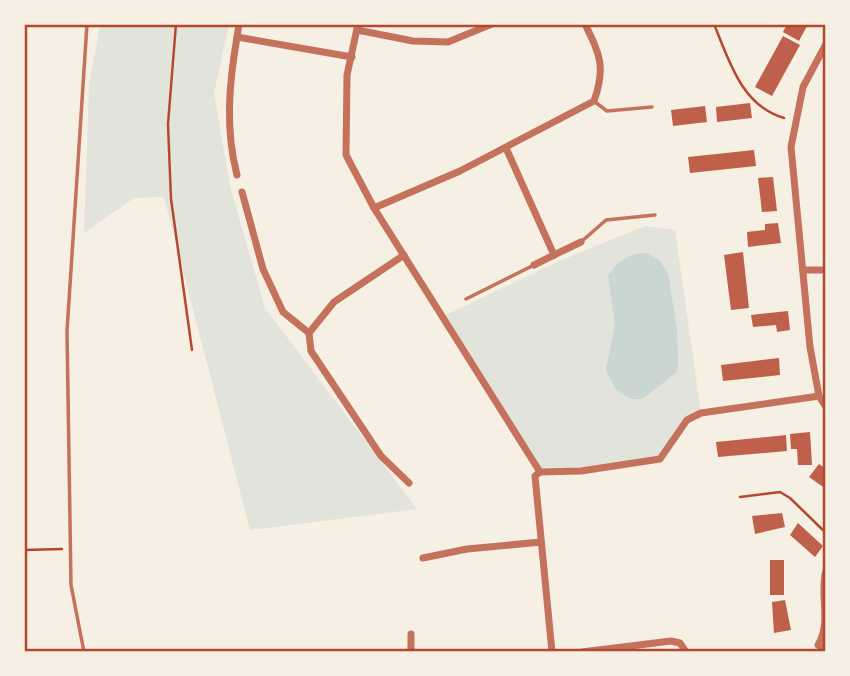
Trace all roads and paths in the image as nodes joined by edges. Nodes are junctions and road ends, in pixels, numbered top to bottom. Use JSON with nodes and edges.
{"nodes":[{"id":1,"x":88,"y":24,"type":"edge"},
{"id":2,"x":176,"y":24,"type":"edge"},
{"id":3,"x":239,"y":24,"type":"edge"},
{"id":4,"x":492,"y":24,"type":"edge"},
{"id":5,"x":585,"y":24,"type":"edge"},
{"id":6,"x":714,"y":24,"type":"edge"},
{"id":7,"x":358,"y":27,"type":"edge"},
{"id":8,"x":237,"y":37,"type":"junction"},
{"id":9,"x":825,"y":44,"type":"edge"},
{"id":10,"x":352,"y":57,"type":"junction"},
{"id":11,"x":594,"y":101,"type":"junction"},
{"id":12,"x":652,"y":107,"type":"dead end"},
{"id":13,"x":796,"y":121,"type":"junction"},
{"id":14,"x":506,"y":148,"type":"junction"},
{"id":15,"x":237,"y":176,"type":"dead end"},
{"id":16,"x":242,"y":192,"type":"dead end"},
{"id":17,"x":374,"y":208,"type":"junction"},
{"id":18,"x":655,"y":215,"type":"dead end"},
{"id":19,"x":581,"y":242,"type":"joint"},
{"id":20,"x":404,"y":255,"type":"junction"},
{"id":21,"x":554,"y":255,"type":"junction"},
{"id":22,"x":534,"y":265,"type":"joint"},
{"id":23,"x":803,"y":270,"type":"junction"},
{"id":24,"x":825,"y":270,"type":"edge"},
{"id":25,"x":466,"y":299,"type":"dead end"},
{"id":26,"x":309,"y":333,"type":"junction"},
{"id":27,"x":192,"y":350,"type":"dead end"},
{"id":28,"x":819,"y":396,"type":"junction"},
{"id":29,"x":825,"y":407,"type":"edge"},
{"id":30,"x":540,"y":472,"type":"junction"},
{"id":31,"x":409,"y":483,"type":"dead end"},
{"id":32,"x":740,"y":497,"type":"dead end"},
{"id":33,"x":825,"y":533,"type":"edge"},
{"id":34,"x":541,"y":542,"type":"junction"},
{"id":35,"x":69,"y":549,"type":"junction"},
{"id":36,"x":24,"y":550,"type":"edge"},
{"id":37,"x":423,"y":558,"type":"dead end"},
{"id":38,"x":825,"y":570,"type":"edge"},
{"id":39,"x":411,"y":634,"type":"dead end"},
{"id":40,"x":825,"y":649,"type":"edge"},
{"id":41,"x":84,"y":652,"type":"edge"},
{"id":42,"x":411,"y":652,"type":"edge"},
{"id":43,"x":552,"y":652,"type":"edge"},
{"id":44,"x":582,"y":652,"type":"edge"},
{"id":45,"x":686,"y":652,"type":"edge"}],
"edges":[{"from":1,"to":35,"type":"lane"},
{"from":2,"to":27,"type":"path"},
{"from":3,"to":8,"type":"street"},
{"from":4,"to":7,"type":"street"},
{"from":5,"to":11,"type":"street"},
{"from":6,"to":13,"type":"path"},
{"from":7,"to":10,"type":"street"},
{"from":8,"to":10,"type":"street"},
{"from":8,"to":15,"type":"street"},
{"from":9,"to":13,"type":"street"},
{"from":10,"to":17,"type":"street"},
{"from":11,"to":12,"type":"lane"},
{"from":11,"to":14,"type":"street"},
{"from":13,"to":23,"type":"street"},
{"from":14,"to":17,"type":"street"},
{"from":14,"to":21,"type":"street"},
{"from":16,"to":26,"type":"street"},
{"from":17,"to":20,"type":"street"},
{"from":18,"to":19,"type":"lane"},
{"from":19,"to":21,"type":"street"},
{"from":20,"to":26,"type":"street"},
{"from":20,"to":30,"type":"street"},
{"from":21,"to":22,"type":"street"},
{"from":22,"to":25,"type":"lane"},
{"from":23,"to":24,"type":"street"},
{"from":23,"to":28,"type":"street"},
{"from":26,"to":31,"type":"street"},
{"from":28,"to":29,"type":"street"},
{"from":28,"to":30,"type":"street"},
{"from":30,"to":34,"type":"street"},
{"from":32,"to":33,"type":"path"},
{"from":34,"to":37,"type":"street"},
{"from":34,"to":43,"type":"street"},
{"from":35,"to":36,"type":"path"},
{"from":35,"to":41,"type":"lane"},
{"from":38,"to":40,"type":"street"},
{"from":39,"to":42,"type":"street"},
{"from":44,"to":45,"type":"street"}]}
